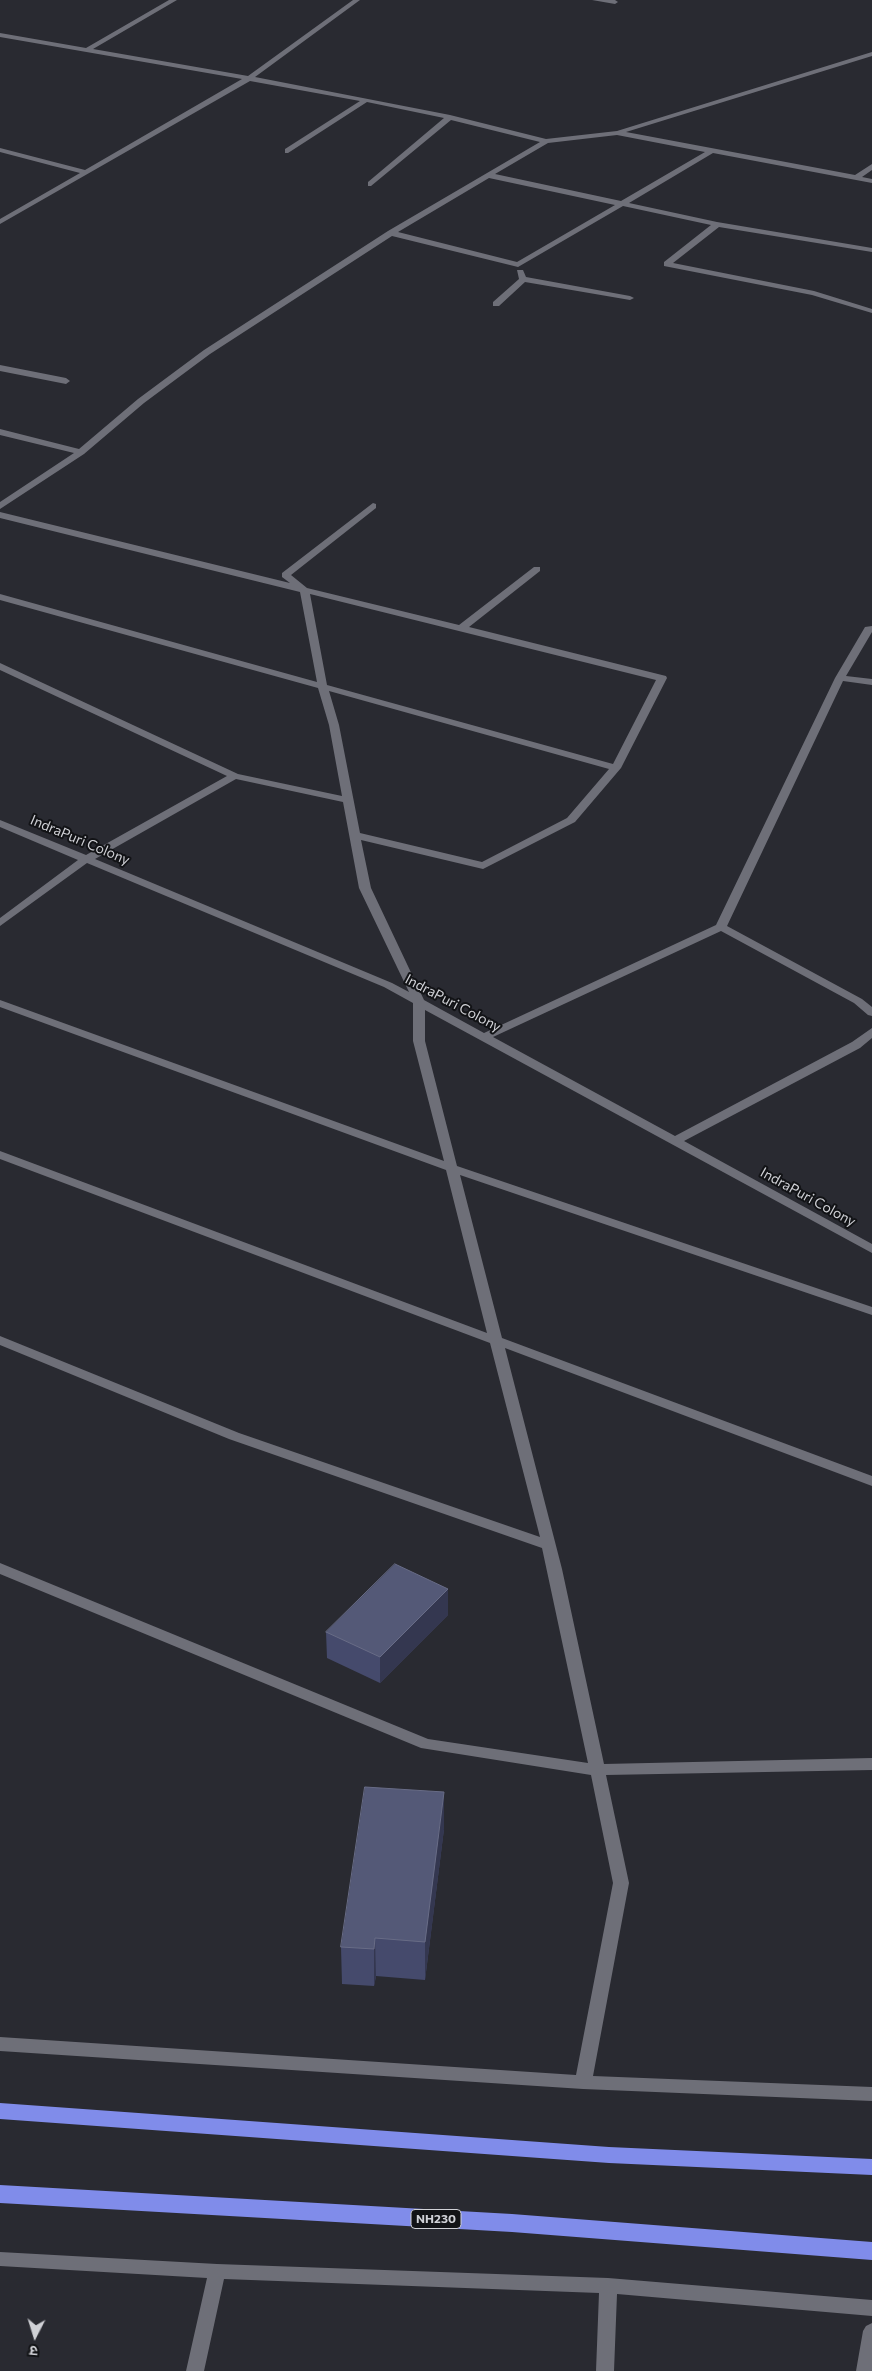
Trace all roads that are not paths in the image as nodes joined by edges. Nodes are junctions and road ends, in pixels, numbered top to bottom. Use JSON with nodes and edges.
{"nodes":[{"id":1,"x":174,"y":0,"type":"edge"},
{"id":2,"x":357,"y":0,"type":"edge"},
{"id":3,"x":595,"y":0,"type":"edge"},
{"id":4,"x":615,"y":2,"type":"dead end"},
{"id":5,"x":0,"y":35,"type":"edge"},
{"id":6,"x":16,"y":38,"type":"junction"},
{"id":7,"x":0,"y":45,"type":"edge"},
{"id":8,"x":85,"y":51,"type":"junction"},
{"id":9,"x":872,"y":54,"type":"edge"},
{"id":10,"x":250,"y":78,"type":"junction"},
{"id":11,"x":366,"y":100,"type":"junction"},
{"id":12,"x":450,"y":117,"type":"junction"},
{"id":13,"x":617,"y":133,"type":"junction"},
{"id":14,"x":546,"y":141,"type":"junction"},
{"id":15,"x":0,"y":150,"type":"edge"},
{"id":16,"x":288,"y":151,"type":"dead end"},
{"id":17,"x":712,"y":151,"type":"junction"},
{"id":18,"x":872,"y":166,"type":"edge"},
{"id":19,"x":85,"y":172,"type":"junction"},
{"id":20,"x":488,"y":175,"type":"junction"},
{"id":21,"x":856,"y":178,"type":"junction"},
{"id":22,"x":872,"y":182,"type":"edge"},
{"id":23,"x":370,"y":184,"type":"dead end"},
{"id":24,"x":620,"y":203,"type":"junction"},
{"id":25,"x":0,"y":222,"type":"edge"},
{"id":26,"x":717,"y":224,"type":"junction"},
{"id":27,"x":391,"y":233,"type":"junction"},
{"id":28,"x":872,"y":250,"type":"edge"},
{"id":29,"x":518,"y":265,"type":"junction"},
{"id":30,"x":523,"y":279,"type":"junction"},
{"id":31,"x":630,"y":298,"type":"dead end"},
{"id":32,"x":496,"y":304,"type":"dead end"},
{"id":33,"x":872,"y":311,"type":"edge"},
{"id":34,"x":0,"y":368,"type":"edge"},
{"id":35,"x":66,"y":381,"type":"dead end"},
{"id":36,"x":0,"y":432,"type":"edge"},
{"id":37,"x":81,"y":452,"type":"junction"},
{"id":38,"x":0,"y":506,"type":"edge"},
{"id":39,"x":374,"y":506,"type":"dead end"},
{"id":40,"x":0,"y":515,"type":"edge"},
{"id":41,"x":537,"y":569,"type":"dead end"},
{"id":42,"x":305,"y":591,"type":"junction"},
{"id":43,"x":0,"y":597,"type":"edge"},
{"id":44,"x":462,"y":628,"type":"junction"},
{"id":45,"x":872,"y":629,"type":"edge"},
{"id":46,"x":0,"y":666,"type":"edge"},
{"id":47,"x":840,"y":678,"type":"junction"},
{"id":48,"x":872,"y":682,"type":"edge"},
{"id":49,"x":323,"y":688,"type":"junction"},
{"id":50,"x":616,"y":768,"type":"junction"},
{"id":51,"x":235,"y":776,"type":"junction"},
{"id":52,"x":348,"y":800,"type":"junction"},
{"id":53,"x":0,"y":823,"type":"edge"},
{"id":54,"x":355,"y":835,"type":"junction"},
{"id":55,"x":86,"y":859,"type":"junction"},
{"id":56,"x":0,"y":923,"type":"edge"},
{"id":57,"x":721,"y":927,"type":"junction"},
{"id":58,"x":419,"y":1001,"type":"junction"},
{"id":59,"x":0,"y":1003,"type":"edge"},
{"id":60,"x":872,"y":1013,"type":"edge"},
{"id":61,"x":872,"y":1032,"type":"edge"},
{"id":62,"x":484,"y":1037,"type":"junction"},
{"id":63,"x":675,"y":1141,"type":"junction"},
{"id":64,"x":0,"y":1155,"type":"edge"},
{"id":65,"x":452,"y":1168,"type":"junction"},
{"id":66,"x":872,"y":1249,"type":"edge"},
{"id":67,"x":872,"y":1311,"type":"edge"},
{"id":68,"x":0,"y":1340,"type":"edge"},
{"id":69,"x":497,"y":1340,"type":"junction"},
{"id":70,"x":872,"y":1481,"type":"edge"},
{"id":71,"x":549,"y":1545,"type":"junction"},
{"id":72,"x":0,"y":1568,"type":"edge"},
{"id":73,"x":872,"y":1764,"type":"edge"},
{"id":74,"x":597,"y":1770,"type":"junction"},
{"id":75,"x":0,"y":2044,"type":"edge"},
{"id":76,"x":583,"y":2082,"type":"junction"},
{"id":77,"x":872,"y":2094,"type":"edge"},
{"id":78,"x":0,"y":2112,"type":"edge"},
{"id":79,"x":872,"y":2167,"type":"edge"},
{"id":80,"x":0,"y":2194,"type":"edge"},
{"id":81,"x":872,"y":2251,"type":"edge"},
{"id":82,"x":0,"y":2259,"type":"edge"},
{"id":83,"x":217,"y":2271,"type":"junction"},
{"id":84,"x":608,"y":2286,"type":"junction"},
{"id":85,"x":872,"y":2308,"type":"edge"},
{"id":86,"x":872,"y":2331,"type":"edge"},
{"id":87,"x":195,"y":2371,"type":"edge"},
{"id":88,"x":605,"y":2371,"type":"edge"},
{"id":89,"x":865,"y":2371,"type":"edge"}],
"edges":[{"from":1,"to":8,"type":"street"},
{"from":2,"to":10,"type":"street"},
{"from":3,"to":4,"type":"street"},
{"from":5,"to":6,"type":"street"},
{"from":6,"to":7,"type":"street"},
{"from":6,"to":8,"type":"street"},
{"from":8,"to":10,"type":"street"},
{"from":9,"to":13,"type":"street"},
{"from":10,"to":11,"type":"street"},
{"from":10,"to":19,"type":"street"},
{"from":11,"to":12,"type":"street"},
{"from":11,"to":16,"type":"street"},
{"from":12,"to":14,"type":"street"},
{"from":12,"to":23,"type":"street"},
{"from":13,"to":14,"type":"street"},
{"from":13,"to":17,"type":"street"},
{"from":14,"to":20,"type":"street"},
{"from":15,"to":19,"type":"street"},
{"from":17,"to":21,"type":"street"},
{"from":17,"to":24,"type":"street"},
{"from":18,"to":21,"type":"street"},
{"from":19,"to":25,"type":"street"},
{"from":20,"to":24,"type":"street"},
{"from":20,"to":27,"type":"street"},
{"from":21,"to":22,"type":"street"},
{"from":24,"to":26,"type":"street"},
{"from":24,"to":29,"type":"street"},
{"from":26,"to":28,"type":"street"},
{"from":26,"to":33,"type":"street"},
{"from":27,"to":29,"type":"street"},
{"from":27,"to":37,"type":"street"},
{"from":29,"to":30,"type":"street"},
{"from":30,"to":31,"type":"street"},
{"from":30,"to":32,"type":"street"},
{"from":34,"to":35,"type":"street"},
{"from":36,"to":37,"type":"street"},
{"from":37,"to":38,"type":"street"},
{"from":39,"to":42,"type":"street"},
{"from":40,"to":42,"type":"street"},
{"from":41,"to":44,"type":"street"},
{"from":42,"to":44,"type":"street"},
{"from":42,"to":49,"type":"street"},
{"from":43,"to":49,"type":"street"},
{"from":44,"to":50,"type":"street"},
{"from":45,"to":47,"type":"street"},
{"from":46,"to":51,"type":"street"},
{"from":47,"to":48,"type":"street"},
{"from":47,"to":57,"type":"street"},
{"from":49,"to":50,"type":"street"},
{"from":49,"to":52,"type":"street"},
{"from":50,"to":54,"type":"street"},
{"from":51,"to":52,"type":"street"},
{"from":51,"to":55,"type":"street"},
{"from":52,"to":54,"type":"street"},
{"from":53,"to":55,"type":"street","name":"IndraPuri Colony"},
{"from":54,"to":58,"type":"street"},
{"from":55,"to":56,"type":"street"},
{"from":55,"to":58,"type":"street","name":"IndraPuri Colony"},
{"from":57,"to":60,"type":"street"},
{"from":57,"to":62,"type":"street"},
{"from":58,"to":62,"type":"street","name":"IndraPuri Colony"},
{"from":58,"to":65,"type":"street"},
{"from":59,"to":65,"type":"street"},
{"from":61,"to":63,"type":"street"},
{"from":62,"to":63,"type":"street","name":"IndraPuri Colony"},
{"from":63,"to":66,"type":"street","name":"IndraPuri Colony"},
{"from":64,"to":69,"type":"street"},
{"from":65,"to":67,"type":"street"},
{"from":65,"to":69,"type":"street"},
{"from":68,"to":71,"type":"street"},
{"from":69,"to":70,"type":"street"},
{"from":69,"to":71,"type":"street"},
{"from":71,"to":74,"type":"street"},
{"from":72,"to":74,"type":"street"},
{"from":73,"to":74,"type":"street"},
{"from":74,"to":76,"type":"street"},
{"from":75,"to":76,"type":"street"},
{"from":76,"to":77,"type":"street"},
{"from":78,"to":79,"type":"highway"},
{"from":80,"to":81,"type":"highway","number":"NH230"},
{"from":82,"to":83,"type":"street"},
{"from":83,"to":84,"type":"street"},
{"from":83,"to":87,"type":"street"},
{"from":84,"to":85,"type":"street"},
{"from":84,"to":88,"type":"street"},
{"from":86,"to":89,"type":"street"}]}
